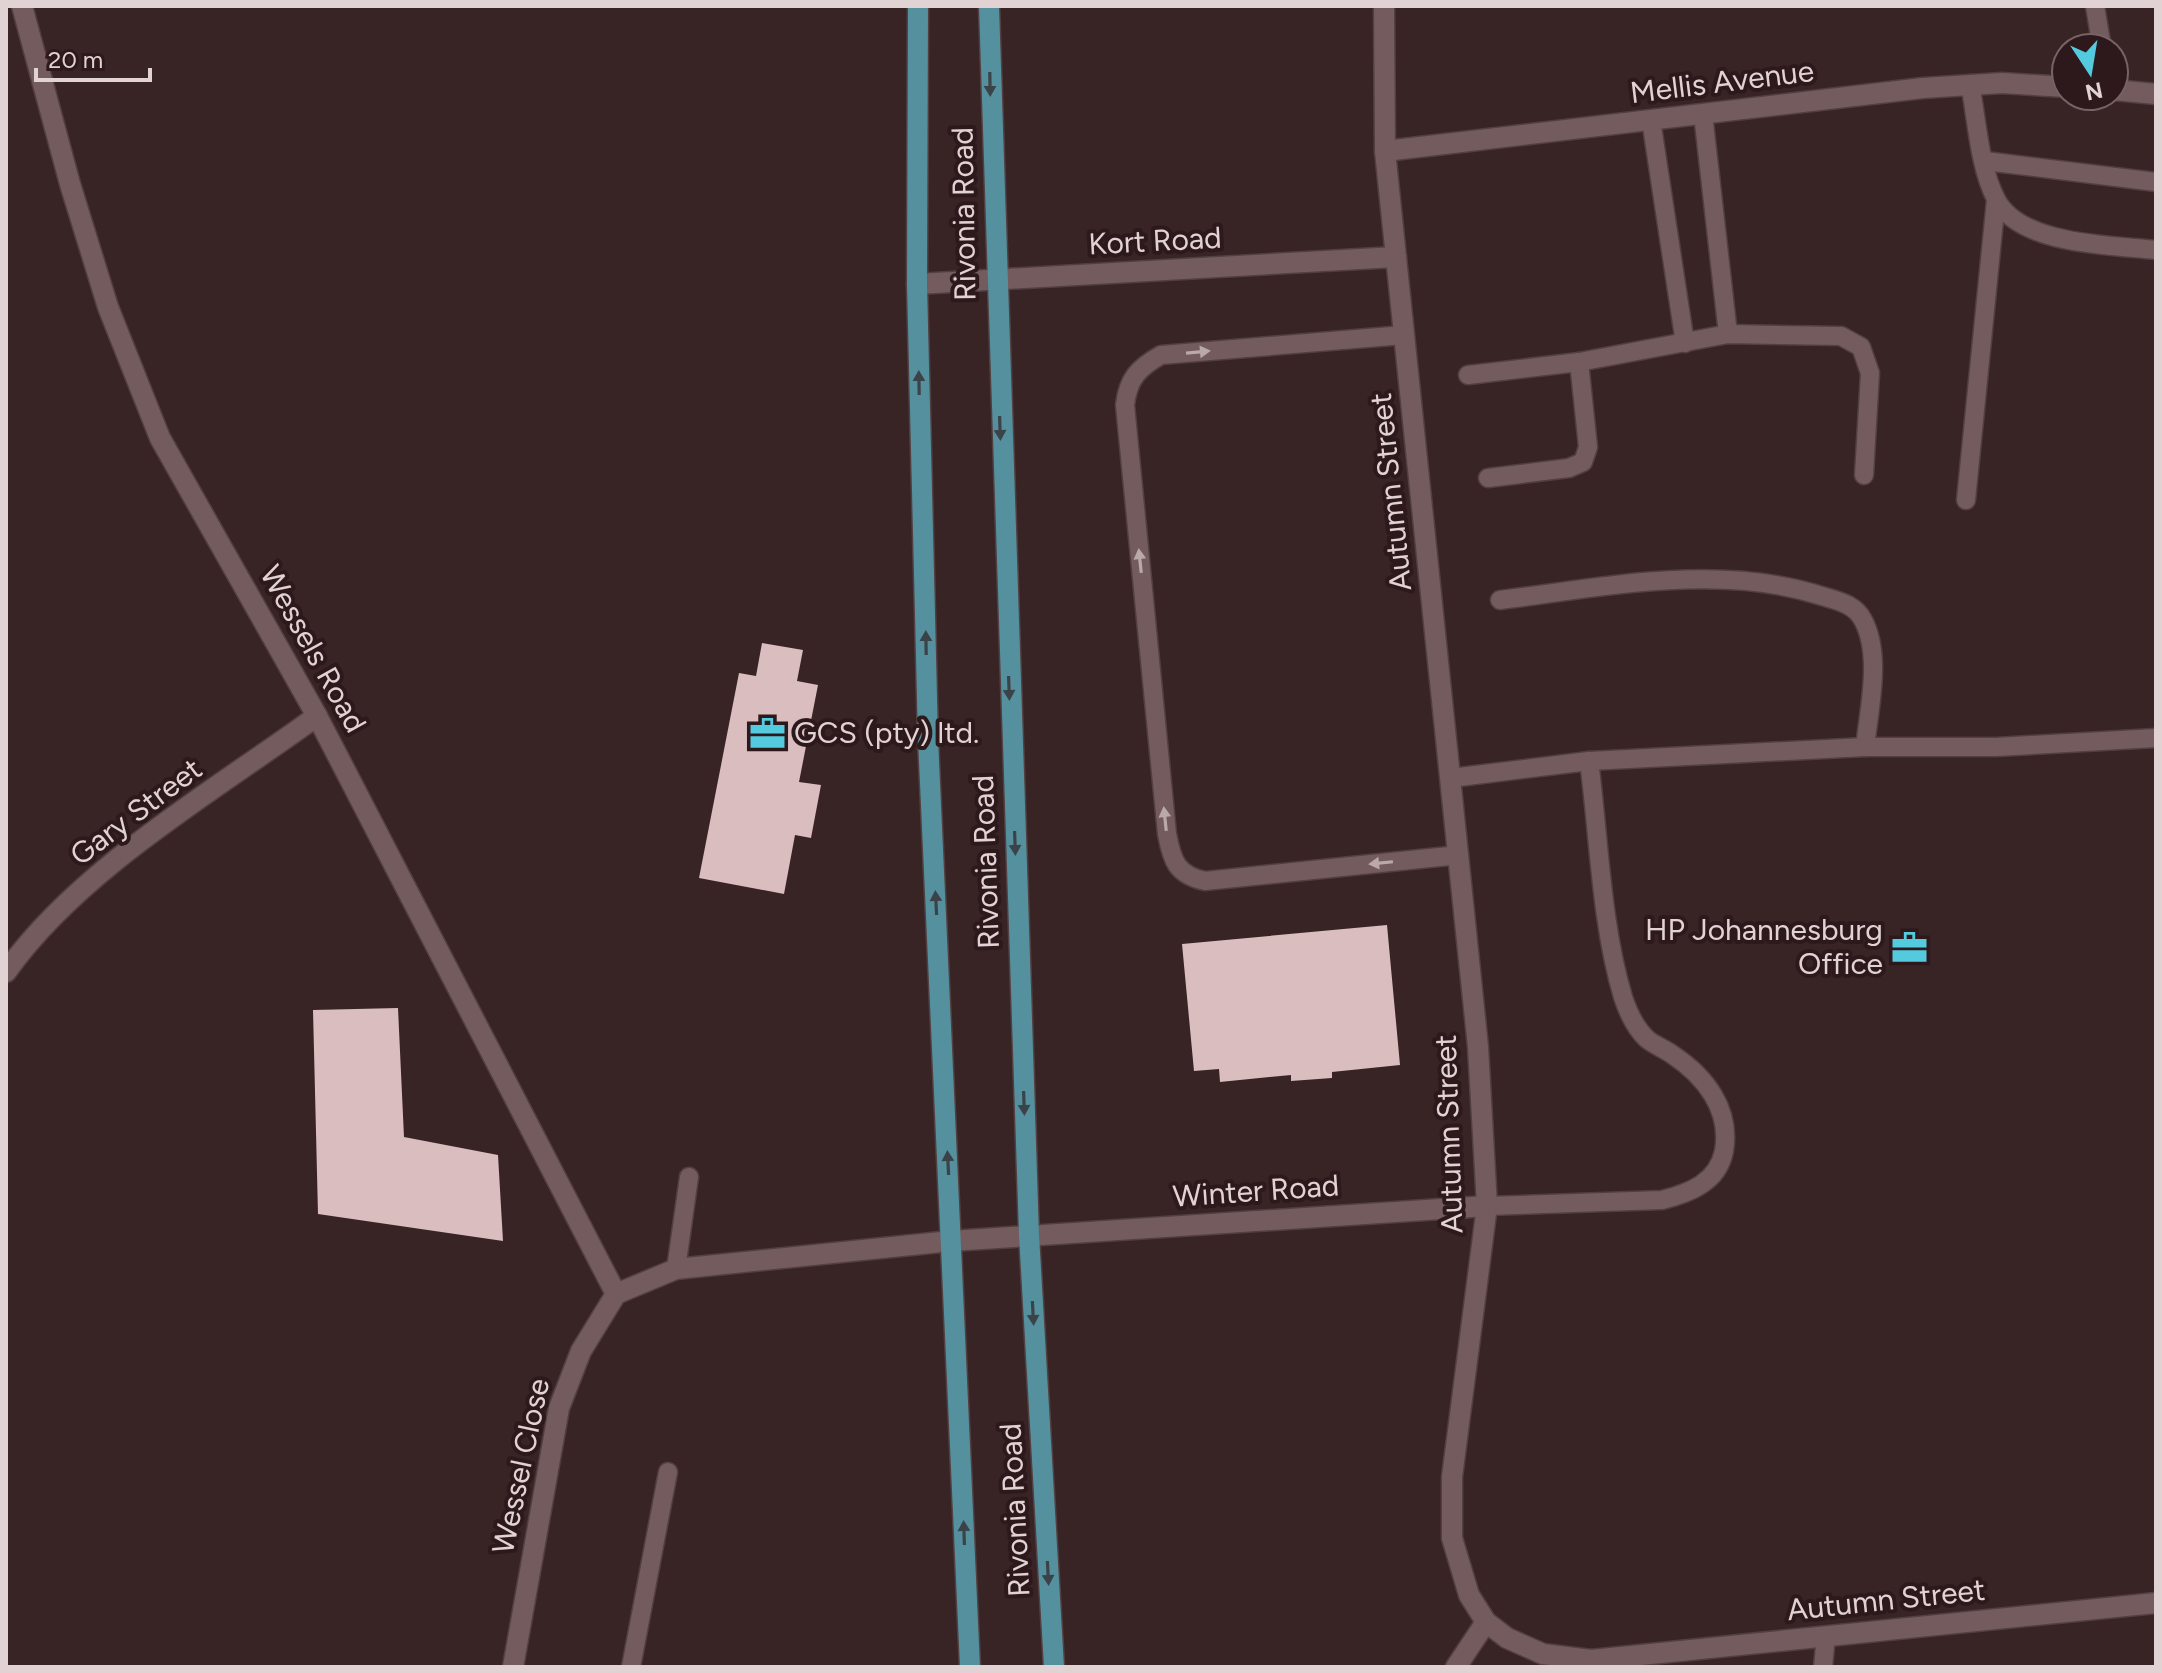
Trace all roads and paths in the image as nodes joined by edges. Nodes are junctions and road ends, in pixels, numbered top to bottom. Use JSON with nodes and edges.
{"nodes":[{"id":1,"x":22,"y":6,"type":"edge"},
{"id":2,"x":918,"y":6,"type":"edge"},
{"id":3,"x":989,"y":6,"type":"edge"},
{"id":4,"x":1384,"y":6,"type":"edge"},
{"id":5,"x":2095,"y":6,"type":"edge"},
{"id":6,"x":2099,"y":32,"type":"edge"},
{"id":7,"x":1970,"y":84,"type":"junction"},
{"id":8,"x":2050,"y":86,"type":"edge"},
{"id":9,"x":2130,"y":92,"type":"edge"},
{"id":10,"x":2156,"y":94,"type":"edge"},
{"id":11,"x":1703,"y":114,"type":"junction"},
{"id":12,"x":1651,"y":120,"type":"junction"},
{"id":13,"x":1385,"y":151,"type":"junction"},
{"id":14,"x":1985,"y":161,"type":"junction"},
{"id":15,"x":2156,"y":182,"type":"edge"},
{"id":16,"x":1996,"y":200,"type":"junction"},
{"id":17,"x":2156,"y":250,"type":"edge"},
{"id":18,"x":1396,"y":257,"type":"junction"},
{"id":19,"x":995,"y":281,"type":"junction"},
{"id":20,"x":917,"y":284,"type":"junction"},
{"id":21,"x":1728,"y":334,"type":"junction"},
{"id":22,"x":1404,"y":335,"type":"junction"},
{"id":23,"x":1685,"y":343,"type":"junction"},
{"id":24,"x":1579,"y":362,"type":"junction"},
{"id":25,"x":1468,"y":375,"type":"dead end"},
{"id":26,"x":1864,"y":475,"type":"dead end"},
{"id":27,"x":1488,"y":478,"type":"dead end"},
{"id":28,"x":1966,"y":500,"type":"dead end"},
{"id":29,"x":1500,"y":600,"type":"dead end"},
{"id":30,"x":317,"y":716,"type":"junction"},
{"id":31,"x":2156,"y":738,"type":"edge"},
{"id":32,"x":1865,"y":747,"type":"junction"},
{"id":33,"x":1589,"y":761,"type":"junction"},
{"id":34,"x":1451,"y":778,"type":"junction"},
{"id":35,"x":1459,"y":855,"type":"junction"},
{"id":36,"x":6,"y":972,"type":"edge"},
{"id":37,"x":689,"y":1177,"type":"dead end"},
{"id":38,"x":1487,"y":1206,"type":"junction"},
{"id":39,"x":1029,"y":1235,"type":"junction"},
{"id":40,"x":951,"y":1241,"type":"junction"},
{"id":41,"x":676,"y":1269,"type":"junction"},
{"id":42,"x":616,"y":1294,"type":"junction"},
{"id":43,"x":668,"y":1472,"type":"dead end"},
{"id":44,"x":2156,"y":1603,"type":"edge"},
{"id":45,"x":1486,"y":1622,"type":"junction"},
{"id":46,"x":1826,"y":1636,"type":"junction"},
{"id":47,"x":513,"y":1667,"type":"edge"},
{"id":48,"x":631,"y":1667,"type":"edge"},
{"id":49,"x":970,"y":1667,"type":"edge"},
{"id":50,"x":1054,"y":1667,"type":"edge"},
{"id":51,"x":1456,"y":1667,"type":"edge"},
{"id":52,"x":1823,"y":1667,"type":"edge"}],
"edges":[{"from":1,"to":30,"type":"street","name":"Wessels Road"},
{"from":2,"to":20,"type":"main road","name":"Rivonia Road"},
{"from":3,"to":19,"type":"main road","name":"Rivonia Road","one_way":true},
{"from":4,"to":13,"type":"street","name":"Autumn Street"},
{"from":5,"to":6,"type":"lane"},
{"from":7,"to":8,"type":"street","name":"Mellis Avenue"},
{"from":7,"to":11,"type":"street","name":"Mellis Avenue"},
{"from":7,"to":14,"type":"lane"},
{"from":9,"to":10,"type":"street"},
{"from":11,"to":12,"type":"street","name":"Mellis Avenue"},
{"from":11,"to":21,"type":"lane"},
{"from":12,"to":13,"type":"street","name":"Mellis Avenue"},
{"from":12,"to":23,"type":"lane"},
{"from":13,"to":18,"type":"street","name":"Autumn Street"},
{"from":14,"to":15,"type":"lane"},
{"from":14,"to":16,"type":"lane"},
{"from":16,"to":17,"type":"lane"},
{"from":16,"to":28,"type":"lane"},
{"from":18,"to":19,"type":"street","name":"Kort Road"},
{"from":18,"to":22,"type":"street","name":"Autumn Street"},
{"from":19,"to":20,"type":"street","name":"Kort Road"},
{"from":19,"to":39,"type":"main road","name":"Rivonia Road","one_way":true},
{"from":40,"to":20,"type":"main road","name":"Rivonia Road","one_way":true},
{"from":21,"to":23,"type":"lane"},
{"from":21,"to":26,"type":"lane"},
{"from":22,"to":34,"type":"street","name":"Autumn Street"},
{"from":35,"to":22,"type":"lane","one_way":true},
{"from":23,"to":24,"type":"lane"},
{"from":24,"to":25,"type":"lane"},
{"from":24,"to":27,"type":"lane"},
{"from":29,"to":32,"type":"lane"},
{"from":30,"to":36,"type":"street","name":"Gary Street"},
{"from":30,"to":42,"type":"street","name":"Wessels Road"},
{"from":31,"to":32,"type":"lane"},
{"from":32,"to":33,"type":"lane"},
{"from":33,"to":34,"type":"lane"},
{"from":33,"to":38,"type":"lane"},
{"from":34,"to":35,"type":"street","name":"Autumn Street"},
{"from":35,"to":38,"type":"street","name":"Autumn Street"},
{"from":37,"to":41,"type":"lane"},
{"from":38,"to":39,"type":"street","name":"Winter Road"},
{"from":38,"to":45,"type":"street","name":"Autumn Street"},
{"from":39,"to":40,"type":"street","name":"Winter Road"},
{"from":39,"to":50,"type":"main road","name":"Rivonia Road","one_way":true},
{"from":40,"to":41,"type":"street"},
{"from":49,"to":40,"type":"main road","name":"Rivonia Road","one_way":true},
{"from":41,"to":42,"type":"street"},
{"from":42,"to":47,"type":"street","name":"Wessel Close"},
{"from":43,"to":48,"type":"lane"},
{"from":44,"to":46,"type":"street","name":"Autumn Street"},
{"from":45,"to":46,"type":"street","name":"Autumn Street"},
{"from":45,"to":51,"type":"street"},
{"from":46,"to":52,"type":"lane"}]}
